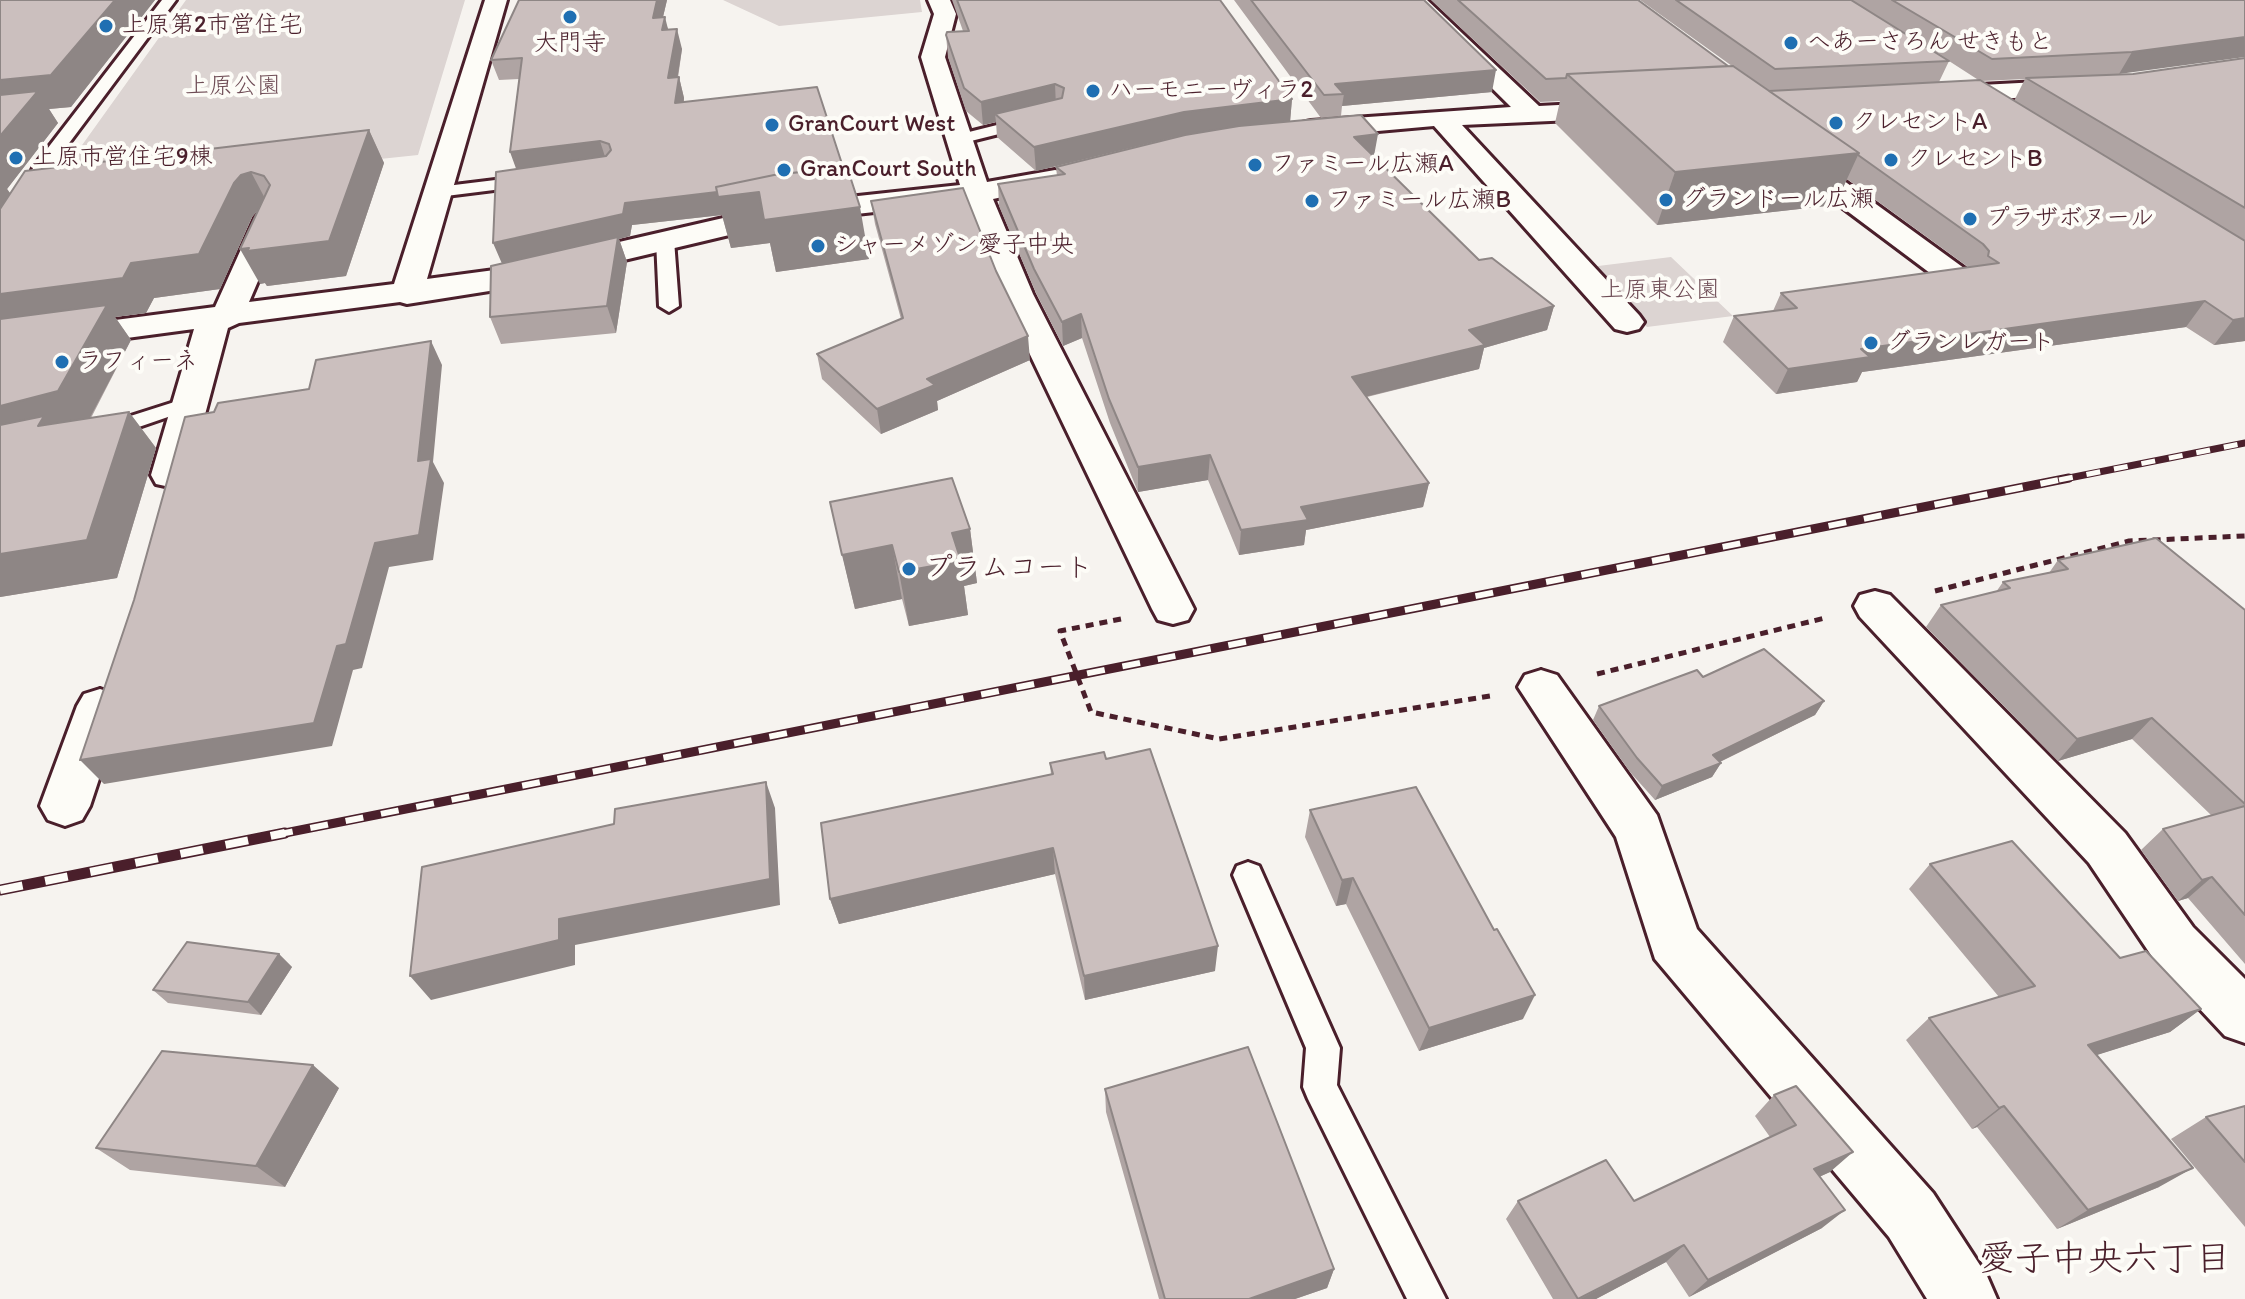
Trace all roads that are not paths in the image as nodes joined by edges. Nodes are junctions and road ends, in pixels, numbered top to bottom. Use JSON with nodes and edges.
{"nodes":[{"id":1,"x":169,"y":0,"type":"edge"},
{"id":2,"x":496,"y":0,"type":"edge"},
{"id":3,"x":939,"y":0,"type":"edge"},
{"id":4,"x":1414,"y":0,"type":"edge"},
{"id":5,"x":1940,"y":70,"type":"edge"},
{"id":6,"x":2105,"y":86,"type":"edge"},
{"id":7,"x":1978,"y":94,"type":"junction"},
{"id":8,"x":1916,"y":96,"type":"edge"},
{"id":9,"x":1293,"y":103,"type":"dead end"},
{"id":10,"x":1644,"y":109,"type":"edge"},
{"id":11,"x":83,"y":113,"type":"junction"},
{"id":12,"x":1533,"y":114,"type":"junction"},
{"id":13,"x":56,"y":116,"type":"dead end"},
{"id":14,"x":1043,"y":118,"type":"edge"},
{"id":15,"x":1441,"y":118,"type":"junction"},
{"id":16,"x":2018,"y":118,"type":"edge"},
{"id":17,"x":1312,"y":129,"type":"junction"},
{"id":18,"x":1282,"y":132,"type":"edge"},
{"id":19,"x":959,"y":139,"type":"junction"},
{"id":20,"x":1773,"y":141,"type":"edge"},
{"id":21,"x":40,"y":170,"type":"edge"},
{"id":22,"x":1076,"y":173,"type":"edge"},
{"id":23,"x":545,"y":179,"type":"edge"},
{"id":24,"x":438,"y":192,"type":"junction"},
{"id":25,"x":976,"y":192,"type":"junction"},
{"id":26,"x":270,"y":218,"type":"edge"},
{"id":27,"x":665,"y":240,"type":"junction"},
{"id":28,"x":1957,"y":278,"type":"edge"},
{"id":29,"x":407,"y":294,"type":"junction"},
{"id":30,"x":669,"y":306,"type":"dead end"},
{"id":31,"x":220,"y":319,"type":"junction"},
{"id":32,"x":1627,"y":322,"type":"dead end"},
{"id":33,"x":0,"y":345,"type":"edge"},
{"id":34,"x":190,"y":403,"type":"junction"},
{"id":35,"x":80,"y":439,"type":"edge"},
{"id":36,"x":161,"y":506,"type":"edge"},
{"id":37,"x":1875,"y":606,"type":"dead end"},
{"id":38,"x":1173,"y":609,"type":"road end"},
{"id":39,"x":114,"y":665,"type":"edge"},
{"id":40,"x":1541,"y":687,"type":"road end"},
{"id":41,"x":65,"y":806,"type":"dead end"},
{"id":42,"x":1248,"y":875,"type":"dead end"},
{"id":43,"x":2245,"y":1017,"type":"edge"},
{"id":44,"x":1427,"y":1299,"type":"edge"},
{"id":45,"x":1964,"y":1299,"type":"edge"}],
"edges":[{"from":1,"to":11,"type":"lane"},
{"from":2,"to":24,"type":"street"},
{"from":3,"to":19,"type":"street"},
{"from":4,"to":12,"type":"street"},
{"from":5,"to":7,"type":"street"},
{"from":6,"to":7,"type":"street"},
{"from":7,"to":8,"type":"street"},
{"from":7,"to":16,"type":"street"},
{"from":9,"to":17,"type":"street"},
{"from":10,"to":12,"type":"street"},
{"from":11,"to":13,"type":"lane"},
{"from":11,"to":21,"type":"lane"},
{"from":12,"to":15,"type":"street"},
{"from":14,"to":19,"type":"lane"},
{"from":15,"to":17,"type":"street"},
{"from":15,"to":32,"type":"street"},
{"from":17,"to":18,"type":"street"},
{"from":19,"to":25,"type":"street"},
{"from":20,"to":28,"type":"street"},
{"from":22,"to":25,"type":"street"},
{"from":23,"to":24,"type":"lane"},
{"from":24,"to":29,"type":"street"},
{"from":25,"to":27,"type":"street"},
{"from":25,"to":38,"type":"street"},
{"from":26,"to":31,"type":"street"},
{"from":27,"to":29,"type":"street"},
{"from":27,"to":30,"type":"lane"},
{"from":29,"to":31,"type":"street"},
{"from":31,"to":33,"type":"street"},
{"from":31,"to":34,"type":"street"},
{"from":34,"to":35,"type":"lane"},
{"from":34,"to":36,"type":"street"},
{"from":37,"to":43,"type":"street"},
{"from":39,"to":41,"type":"street"},
{"from":40,"to":45,"type":"street"},
{"from":42,"to":44,"type":"lane"}]}
